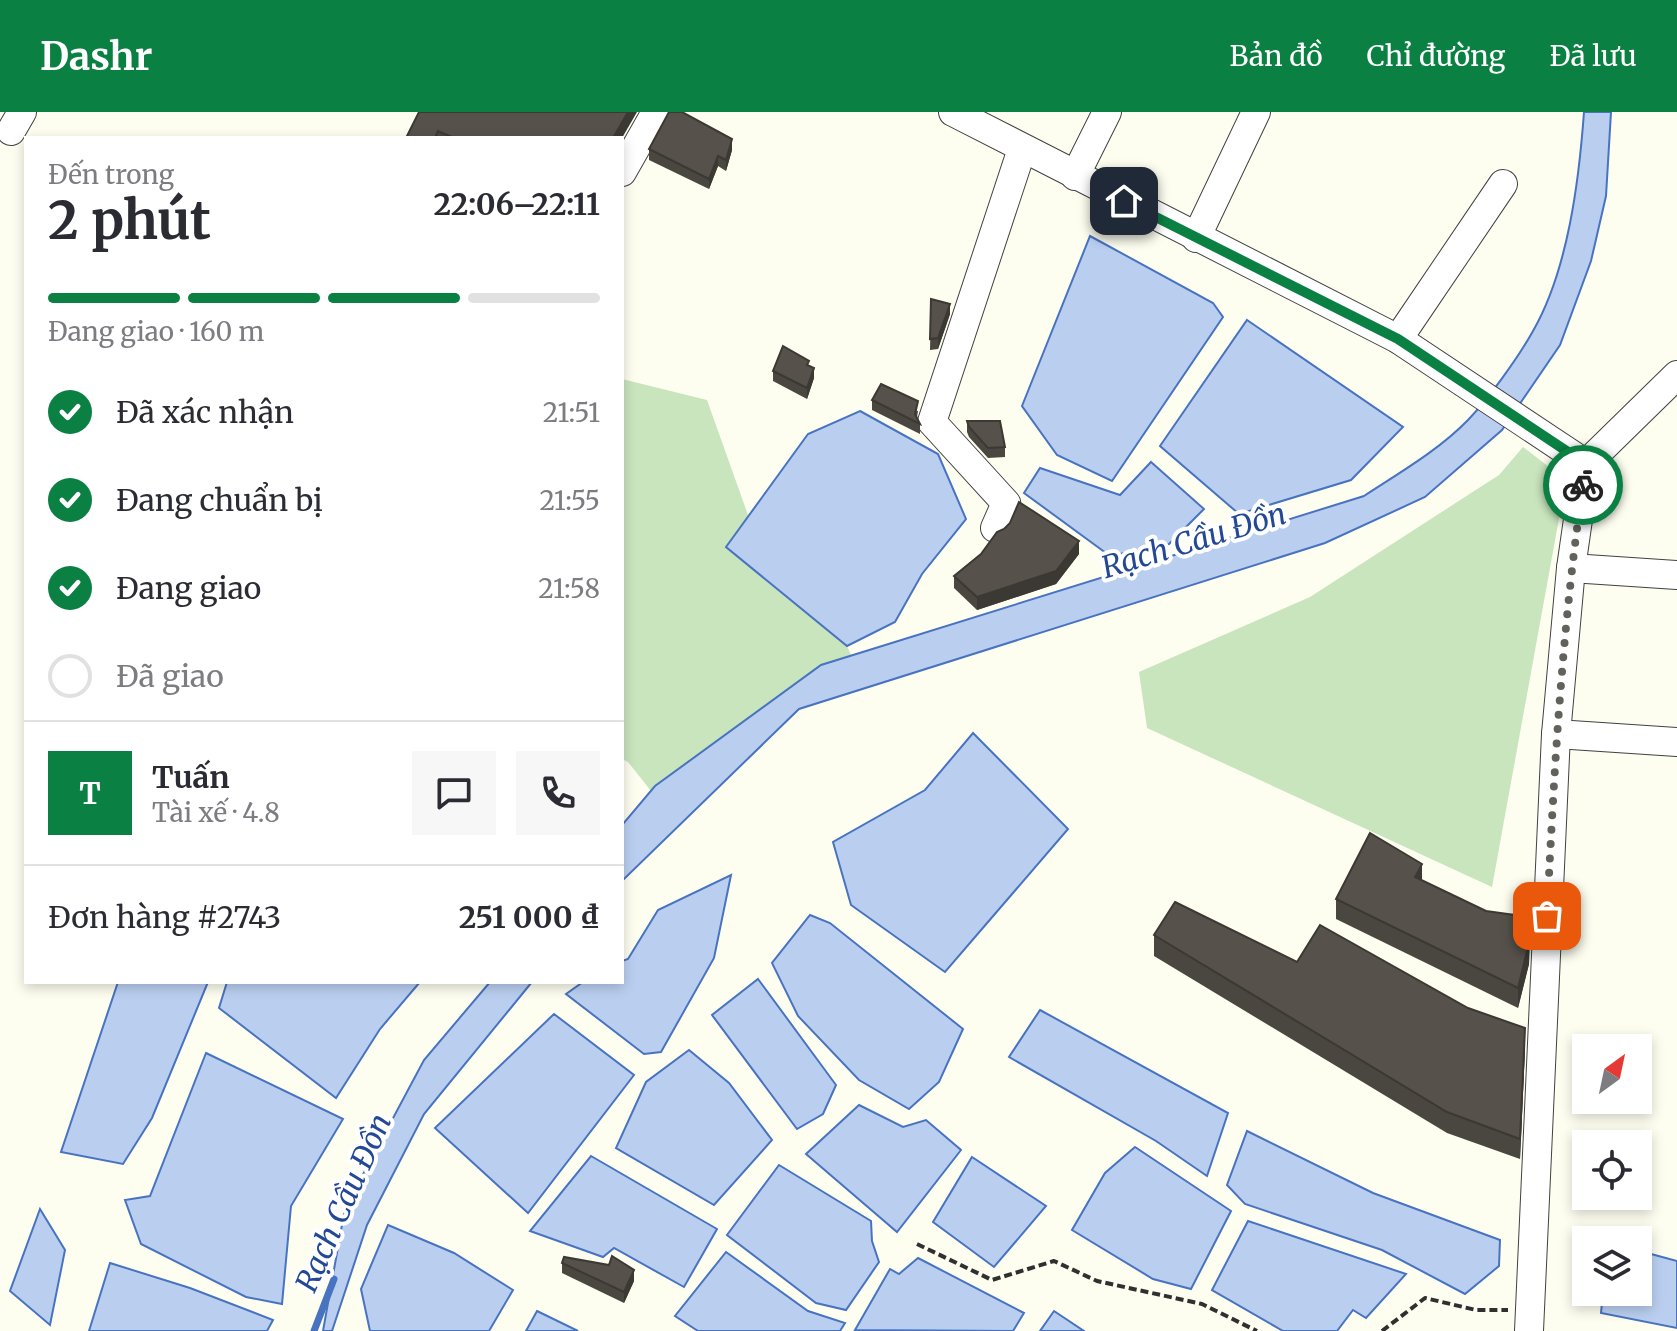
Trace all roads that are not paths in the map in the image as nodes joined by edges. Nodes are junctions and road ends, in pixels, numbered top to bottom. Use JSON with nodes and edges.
{"nodes":[{"id":1,"x":656,"y":112,"type":"edge"},
{"id":2,"x":1107,"y":112,"type":"edge"},
{"id":3,"x":1256,"y":112,"type":"edge"},
{"id":4,"x":968,"y":116,"type":"edge"},
{"id":5,"x":1022,"y":149,"type":"junction"},
{"id":6,"x":624,"y":168,"type":"edge"},
{"id":7,"x":1075,"y":176,"type":"junction"},
{"id":8,"x":1503,"y":184,"type":"dead end"},
{"id":9,"x":1196,"y":238,"type":"junction"},
{"id":10,"x":1398,"y":339,"type":"junction"},
{"id":11,"x":1677,"y":375,"type":"edge"},
{"id":12,"x":1586,"y":464,"type":"junction"},
{"id":13,"x":995,"y":528,"type":"dead end"},
{"id":14,"x":1571,"y":568,"type":"junction"},
{"id":15,"x":1677,"y":575,"type":"edge"},
{"id":16,"x":1556,"y":734,"type":"junction"},
{"id":17,"x":1677,"y":742,"type":"edge"},
{"id":18,"x":1530,"y":1321,"type":"edge"}],
"edges":[{"from":1,"to":6,"type":"street"},
{"from":2,"to":7,"type":"street"},
{"from":3,"to":9,"type":"street"},
{"from":4,"to":5,"type":"street"},
{"from":5,"to":7,"type":"street"},
{"from":5,"to":13,"type":"street"},
{"from":7,"to":9,"type":"street"},
{"from":8,"to":10,"type":"street"},
{"from":9,"to":10,"type":"street"},
{"from":10,"to":12,"type":"street"},
{"from":11,"to":12,"type":"street"},
{"from":12,"to":14,"type":"street"},
{"from":14,"to":15,"type":"street"},
{"from":14,"to":16,"type":"street"},
{"from":16,"to":17,"type":"street"},
{"from":16,"to":18,"type":"street"}]}
